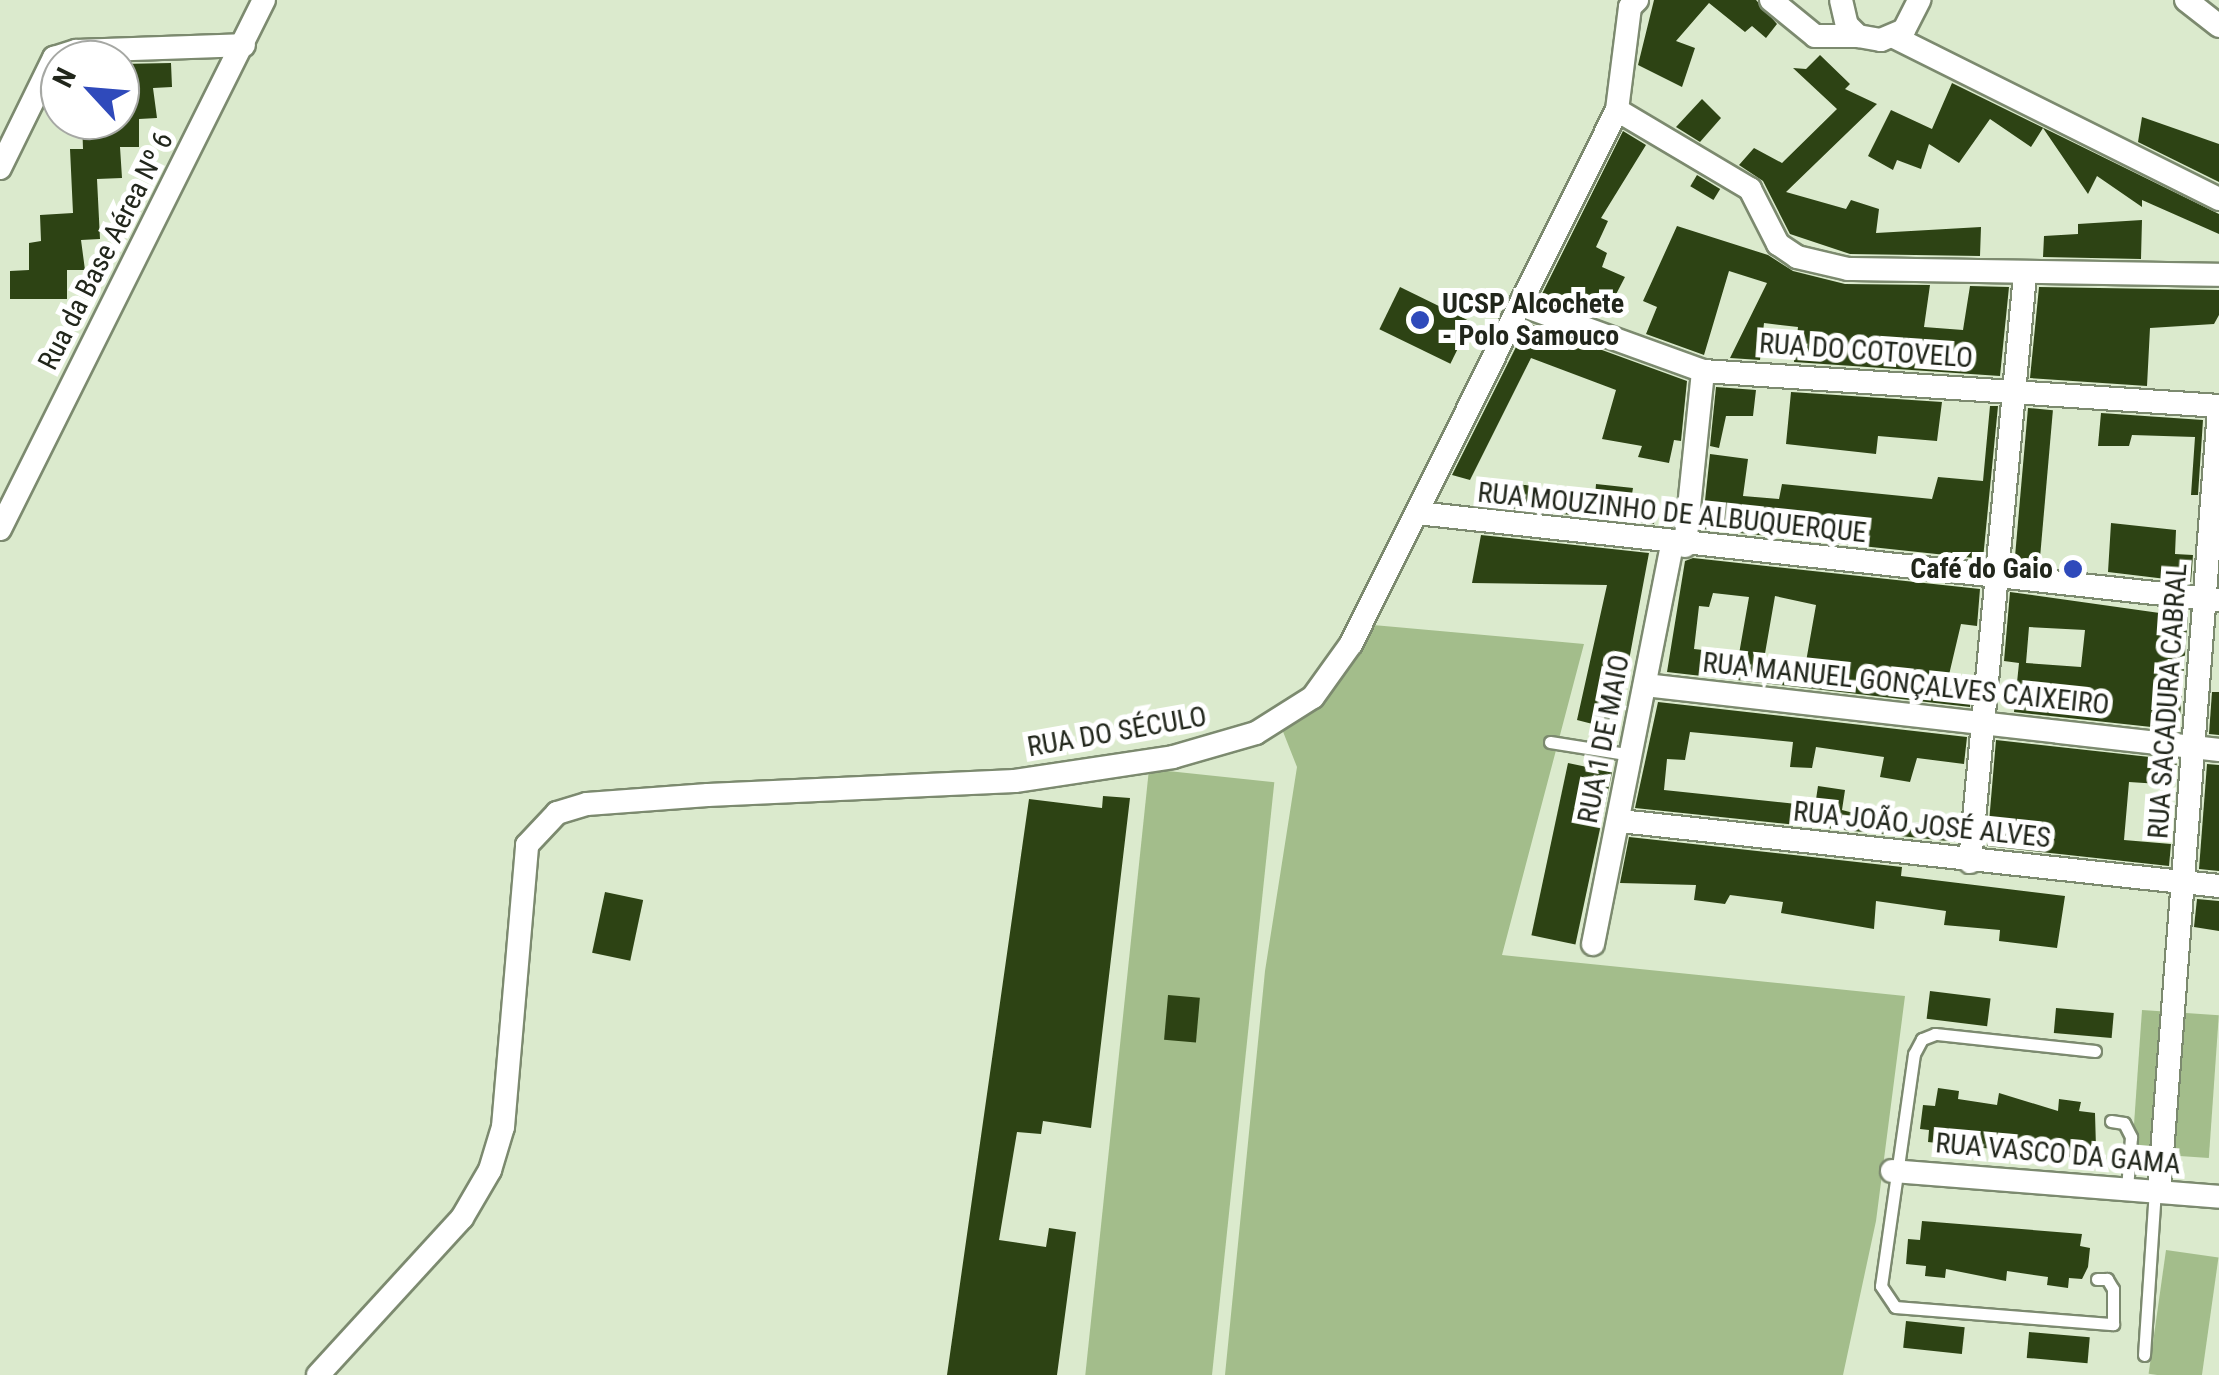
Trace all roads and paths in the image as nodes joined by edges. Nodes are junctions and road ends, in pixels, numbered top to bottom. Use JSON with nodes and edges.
{"nodes":[{"id":1,"x":264,"y":0,"type":"edge"},
{"id":2,"x":1771,"y":0,"type":"edge"},
{"id":3,"x":1840,"y":0,"type":"edge"},
{"id":4,"x":1919,"y":0,"type":"edge"},
{"id":5,"x":2186,"y":0,"type":"edge"},
{"id":6,"x":1631,"y":2,"type":"edge"},
{"id":7,"x":2219,"y":26,"type":"edge"},
{"id":8,"x":1858,"y":36,"type":"junction"},
{"id":9,"x":1894,"y":37,"type":"junction"},
{"id":10,"x":244,"y":45,"type":"junction"},
{"id":11,"x":1617,"y":110,"type":"junction"},
{"id":12,"x":0,"y":168,"type":"edge"},
{"id":13,"x":2219,"y":199,"type":"edge"},
{"id":14,"x":2025,"y":275,"type":"junction"},
{"id":15,"x":2219,"y":275,"type":"edge"},
{"id":16,"x":1521,"y":304,"type":"junction"},
{"id":17,"x":1703,"y":371,"type":"junction"},
{"id":18,"x":2017,"y":391,"type":"junction"},
{"id":19,"x":2219,"y":409,"type":"edge"},
{"id":20,"x":6,"y":506,"type":"edge"},
{"id":21,"x":1417,"y":514,"type":"junction"},
{"id":22,"x":0,"y":529,"type":"edge"},
{"id":23,"x":1678,"y":545,"type":"junction"},
{"id":24,"x":1999,"y":579,"type":"junction"},
{"id":25,"x":2212,"y":600,"type":"edge"},
{"id":26,"x":1646,"y":686,"type":"junction"},
{"id":27,"x":1986,"y":722,"type":"junction"},
{"id":28,"x":1550,"y":742,"type":"dead end"},
{"id":29,"x":2193,"y":747,"type":"junction"},
{"id":30,"x":2219,"y":750,"type":"edge"},
{"id":31,"x":1632,"y":755,"type":"junction"},
{"id":32,"x":1620,"y":820,"type":"junction"},
{"id":33,"x":1970,"y":862,"type":"junction"},
{"id":34,"x":2185,"y":882,"type":"junction"},
{"id":35,"x":2219,"y":886,"type":"edge"},
{"id":36,"x":1594,"y":944,"type":"dead end"},
{"id":37,"x":2094,"y":1051,"type":"dead end"},
{"id":38,"x":2111,"y":1121,"type":"dead end"},
{"id":39,"x":1894,"y":1171,"type":"junction"},
{"id":40,"x":2127,"y":1189,"type":"junction"},
{"id":41,"x":2157,"y":1192,"type":"junction"},
{"id":42,"x":2219,"y":1197,"type":"edge"},
{"id":43,"x":2097,"y":1279,"type":"dead end"},
{"id":44,"x":2144,"y":1355,"type":"dead end"},
{"id":45,"x":318,"y":1375,"type":"edge"}],
"edges":[{"from":1,"to":10,"type":"street","name":"Rua da Base Aérea Nº 6"},
{"from":2,"to":8,"type":"street"},
{"from":3,"to":8,"type":"street"},
{"from":4,"to":9,"type":"street"},
{"from":5,"to":7,"type":"street"},
{"from":6,"to":11,"type":"street","name":"RUA DO SÉCULO"},
{"from":8,"to":9,"type":"street"},
{"from":9,"to":13,"type":"street"},
{"from":10,"to":12,"type":"street"},
{"from":10,"to":20,"type":"street","name":"Rua da Base Aérea Nº 6"},
{"from":11,"to":14,"type":"street"},
{"from":11,"to":16,"type":"street","name":"RUA DO SÉCULO"},
{"from":14,"to":15,"type":"street"},
{"from":14,"to":18,"type":"street"},
{"from":16,"to":17,"type":"street","name":"RUA DO COTOVELO"},
{"from":16,"to":21,"type":"street","name":"RUA DO SÉCULO"},
{"from":17,"to":18,"type":"street","name":"RUA DO COTOVELO"},
{"from":17,"to":23,"type":"street","name":"RUA 1 DE MAIO"},
{"from":18,"to":19,"type":"street","name":"RUA DO COTOVELO"},
{"from":18,"to":24,"type":"street"},
{"from":19,"to":25,"type":"street","name":"RUA SACADURA CABRAL"},
{"from":20,"to":22,"type":"street","name":"Rua da Base Aérea Nº 6"},
{"from":21,"to":23,"type":"street","name":"RUA MOUZINHO DE ALBUQUERQUE"},
{"from":21,"to":45,"type":"street","name":"RUA DO SÉCULO"},
{"from":23,"to":24,"type":"street","name":"RUA MOUZINHO DE ALBUQUERQUE"},
{"from":23,"to":26,"type":"street","name":"RUA 1 DE MAIO"},
{"from":24,"to":25,"type":"street","name":"RUA MOUZINHO DE ALBUQUERQUE"},
{"from":24,"to":27,"type":"street"},
{"from":25,"to":29,"type":"street","name":"RUA SACADURA CABRAL"},
{"from":26,"to":27,"type":"street","name":"RUA MANUEL GONÇALVES CAIXEIRO"},
{"from":26,"to":31,"type":"street","name":"RUA 1 DE MAIO"},
{"from":27,"to":29,"type":"street","name":"RUA MANUEL GONÇALVES CAIXEIRO"},
{"from":27,"to":33,"type":"street"},
{"from":28,"to":31,"type":"lane"},
{"from":29,"to":30,"type":"street","name":"RUA MANUEL GONÇALVES CAIXEIRO"},
{"from":29,"to":34,"type":"street","name":"RUA SACADURA CABRAL"},
{"from":31,"to":32,"type":"street","name":"RUA 1 DE MAIO"},
{"from":32,"to":33,"type":"street","name":"RUA JOÃO JOSÉ ALVES"},
{"from":32,"to":36,"type":"street","name":"RUA 1 DE MAIO"},
{"from":33,"to":34,"type":"street","name":"RUA JOÃO JOSÉ ALVES"},
{"from":34,"to":35,"type":"street","name":"RUA JOÃO JOSÉ ALVES"},
{"from":34,"to":41,"type":"street","name":"RUA SACADURA CABRAL"},
{"from":37,"to":39,"type":"lane"},
{"from":38,"to":40,"type":"lane"},
{"from":39,"to":40,"type":"street","name":"RUA VASCO DA GAMA"},
{"from":39,"to":43,"type":"lane"},
{"from":40,"to":41,"type":"street","name":"RUA VASCO DA GAMA"},
{"from":41,"to":42,"type":"street","name":"RUA VASCO DA GAMA"},
{"from":41,"to":44,"type":"lane"}]}
